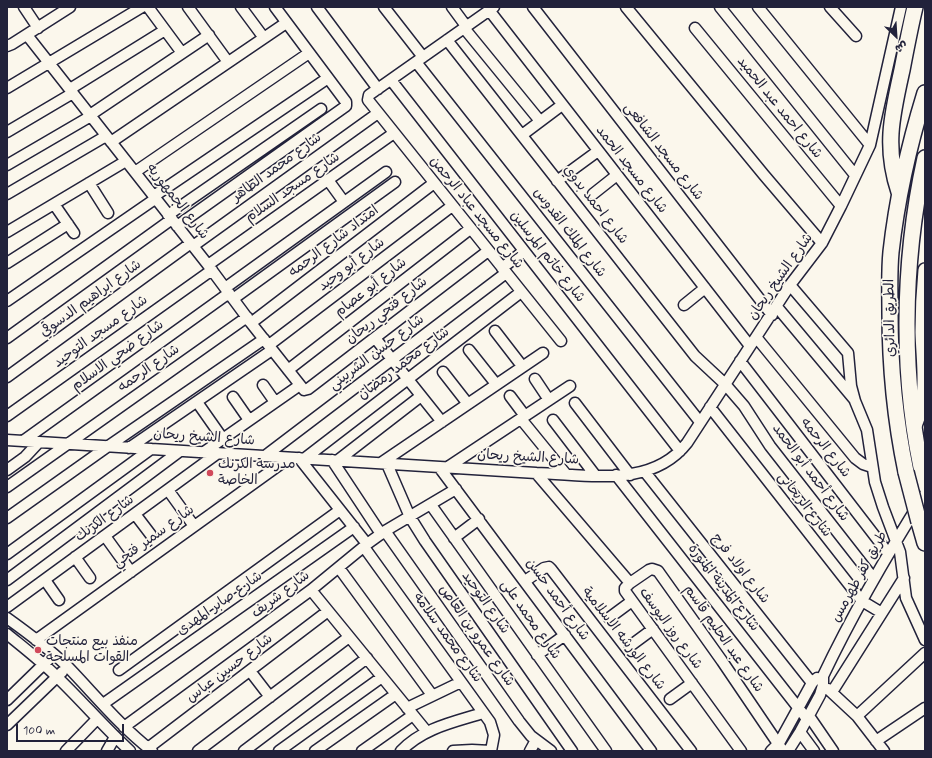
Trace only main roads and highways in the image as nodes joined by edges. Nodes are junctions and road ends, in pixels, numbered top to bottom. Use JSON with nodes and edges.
{"nodes":[{"id":1,"x":915,"y":7,"type":"edge"},
{"id":2,"x":925,"y":93,"type":"edge"},
{"id":3,"x":925,"y":158,"type":"edge"},
{"id":4,"x":900,"y":194,"type":"junction"},
{"id":5,"x":925,"y":270,"type":"edge"},
{"id":6,"x":914,"y":426,"type":"junction"},
{"id":7,"x":925,"y":485,"type":"edge"},
{"id":8,"x":925,"y":543,"type":"edge"}],
"edges":[{"from":1,"to":4,"type":"highway"},
{"from":2,"to":4,"type":"highway","name":"الطريق الدائري"},
{"from":3,"to":6,"type":"highway","name":"الطريق الدائري"},
{"from":4,"to":8,"type":"highway","name":"الطريق الدائري","bridge":true},
{"from":5,"to":6,"type":"main road"},
{"from":6,"to":7,"type":"highway","name":"الطريق الدائري"}]}
